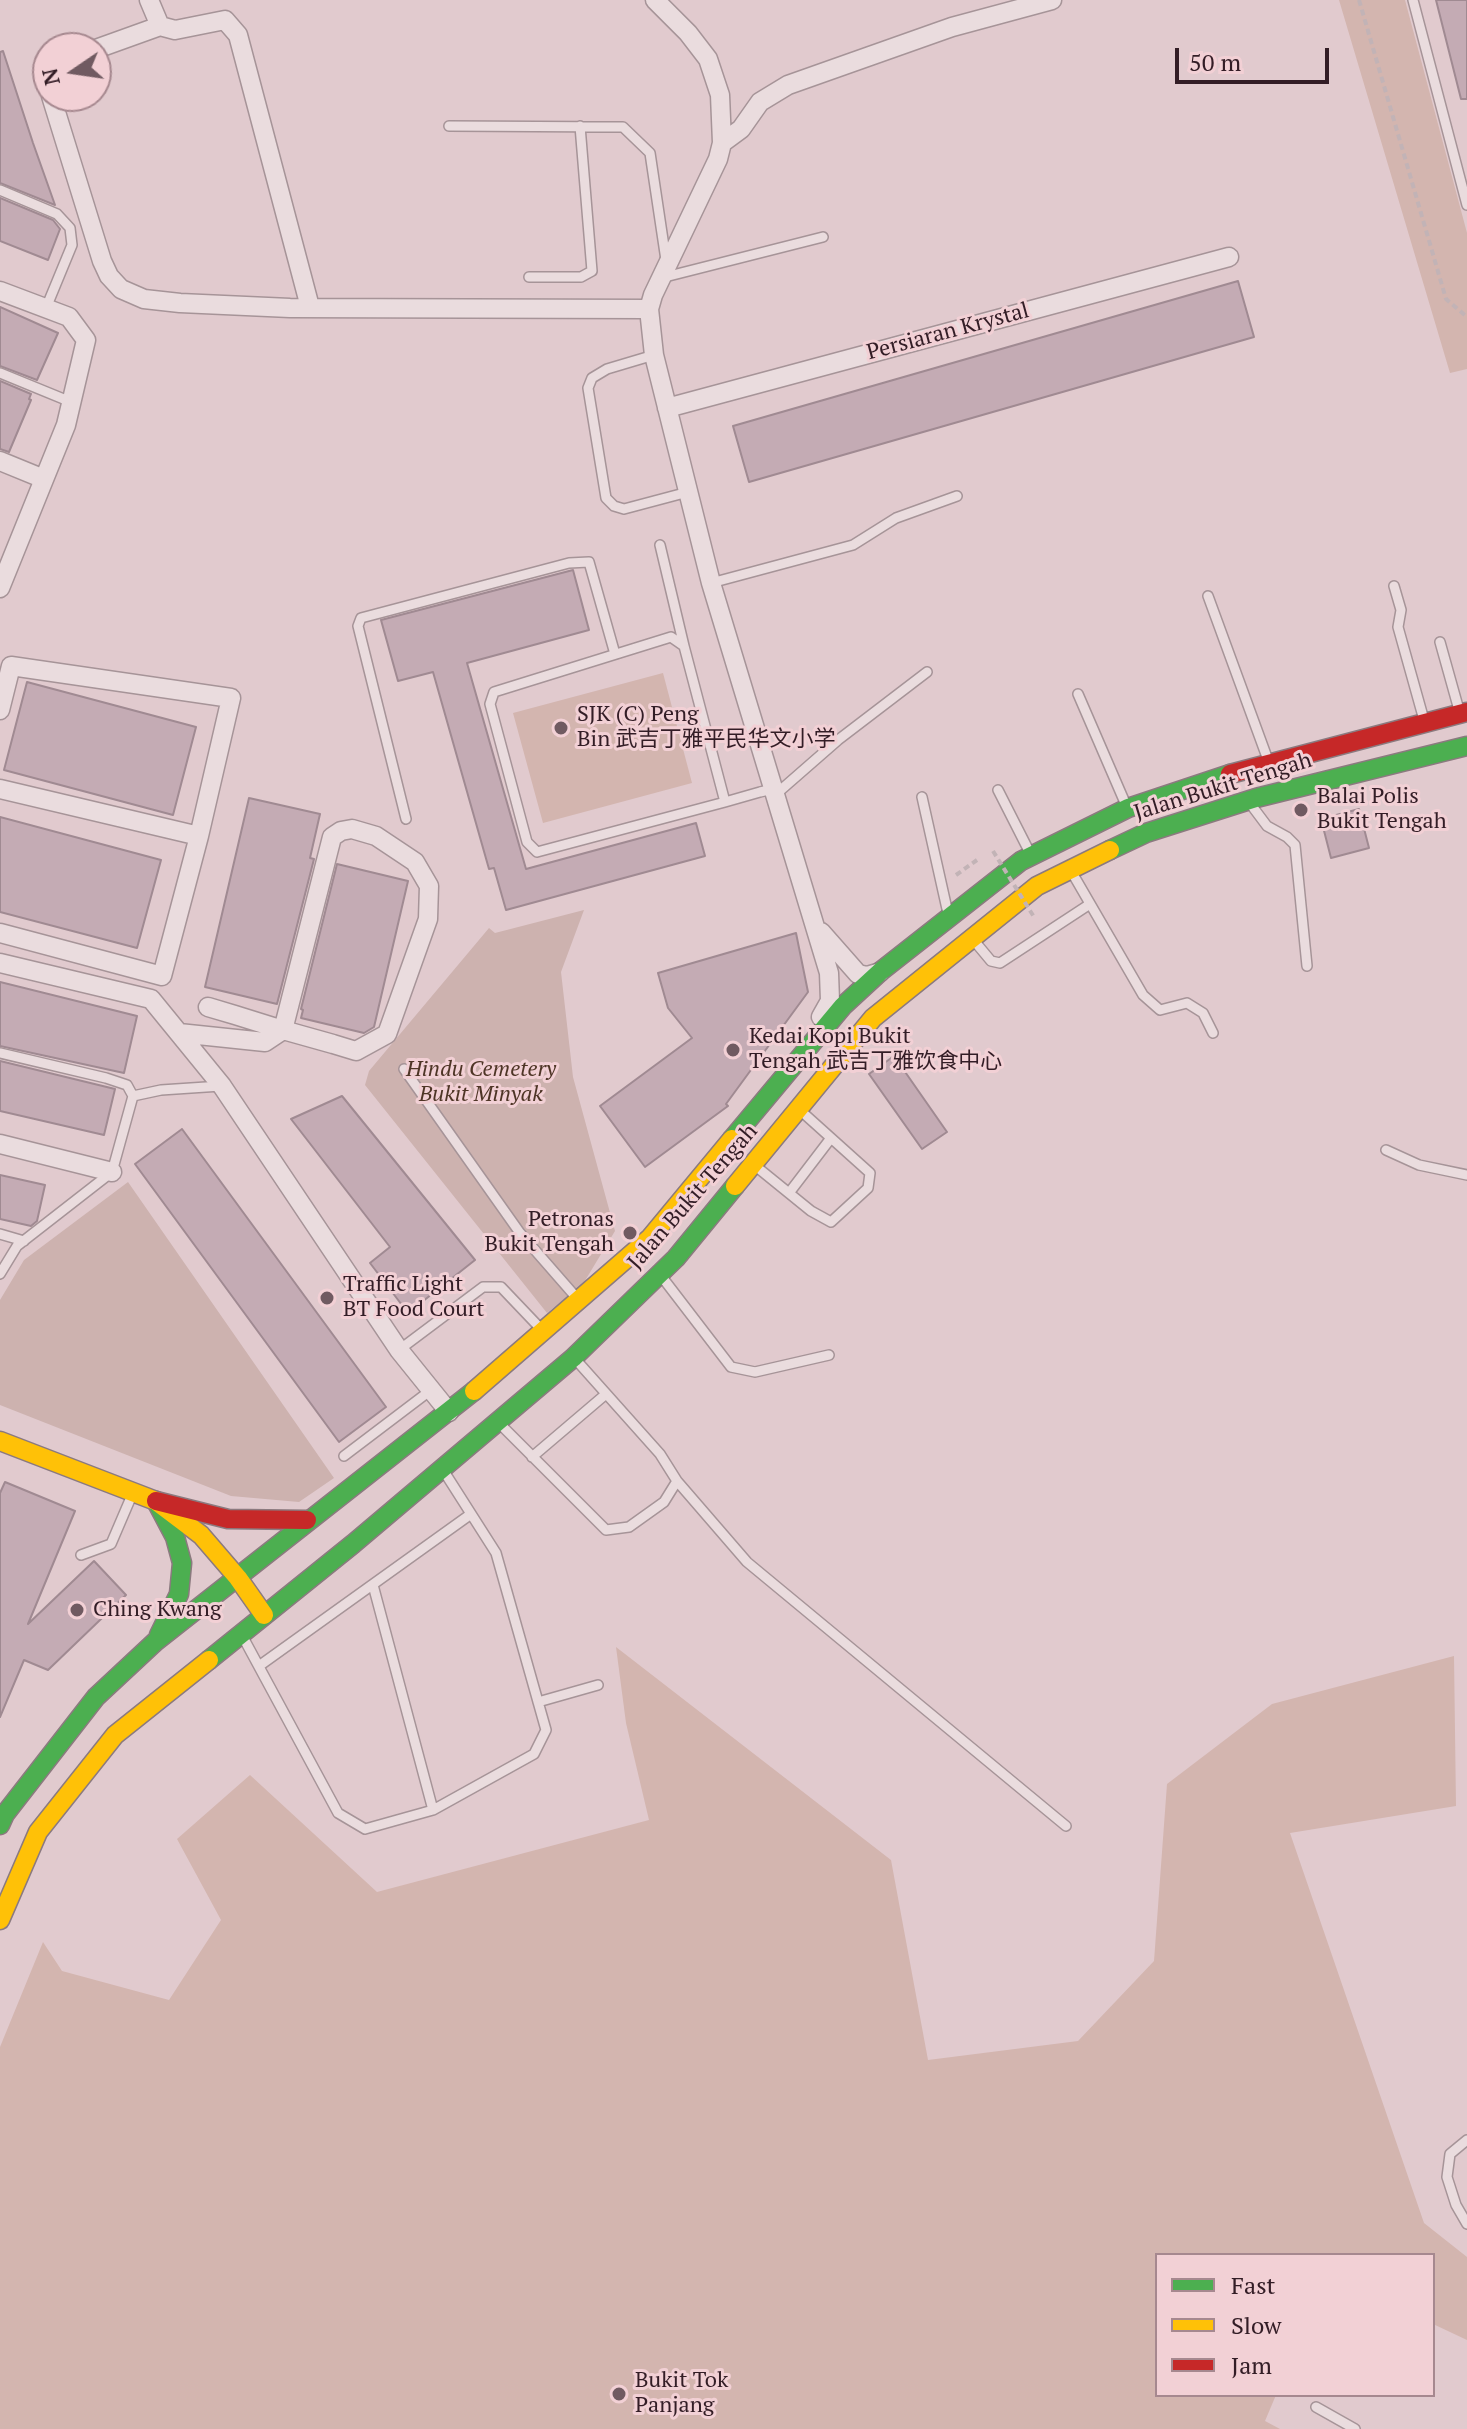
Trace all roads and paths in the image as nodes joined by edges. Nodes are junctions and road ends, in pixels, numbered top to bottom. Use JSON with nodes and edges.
{"nodes":[{"id":1,"x":149,"y":0,"type":"edge"},
{"id":2,"x":655,"y":0,"type":"edge"},
{"id":3,"x":1052,"y":0,"type":"edge"},
{"id":4,"x":1359,"y":0,"type":"edge"},
{"id":5,"x":1413,"y":0,"type":"edge"},
{"id":6,"x":160,"y":26,"type":"junction"},
{"id":7,"x":112,"y":43,"type":"edge"},
{"id":8,"x":56,"y":112,"type":"edge"},
{"id":9,"x":449,"y":126,"type":"dead end"},
{"id":10,"x":580,"y":126,"type":"junction"},
{"id":11,"x":722,"y":143,"type":"junction"},
{"id":12,"x":0,"y":190,"type":"edge"},
{"id":13,"x":1467,"y":205,"type":"edge"},
{"id":14,"x":823,"y":237,"type":"dead end"},
{"id":15,"x":1229,"y":257,"type":"dead end"},
{"id":16,"x":664,"y":273,"type":"junction"},
{"id":17,"x":529,"y":277,"type":"dead end"},
{"id":18,"x":0,"y":291,"type":"edge"},
{"id":19,"x":310,"y":307,"type":"junction"},
{"id":20,"x":46,"y":308,"type":"junction"},
{"id":21,"x":649,"y":309,"type":"junction"},
{"id":22,"x":1467,"y":317,"type":"edge"},
{"id":23,"x":654,"y":355,"type":"junction"},
{"id":24,"x":0,"y":373,"type":"edge"},
{"id":25,"x":71,"y":402,"type":"junction"},
{"id":26,"x":667,"y":408,"type":"junction"},
{"id":27,"x":0,"y":461,"type":"edge"},
{"id":28,"x":44,"y":479,"type":"junction"},
{"id":29,"x":689,"y":492,"type":"junction"},
{"id":30,"x":957,"y":496,"type":"dead end"},
{"id":31,"x":660,"y":545,"type":"dead end"},
{"id":32,"x":5,"y":560,"type":"edge"},
{"id":33,"x":711,"y":583,"type":"junction"},
{"id":34,"x":1394,"y":586,"type":"dead end"},
{"id":35,"x":0,"y":588,"type":"edge"},
{"id":36,"x":1208,"y":596,"type":"dead end"},
{"id":37,"x":1440,"y":642,"type":"dead end"},
{"id":38,"x":684,"y":646,"type":"junction"},
{"id":39,"x":615,"y":654,"type":"junction"},
{"id":40,"x":6,"y":665,"type":"edge"},
{"id":41,"x":927,"y":672,"type":"dead end"},
{"id":42,"x":1078,"y":694,"type":"dead end"},
{"id":43,"x":0,"y":710,"type":"edge"},
{"id":44,"x":1463,"y":713,"type":"edge"},
{"id":45,"x":1425,"y":723,"type":"junction"},
{"id":46,"x":1467,"y":746,"type":"edge"},
{"id":47,"x":1269,"y":763,"type":"junction"},
{"id":48,"x":0,"y":789,"type":"edge"},
{"id":49,"x":998,"y":790,"type":"dead end"},
{"id":50,"x":774,"y":792,"type":"junction"},
{"id":51,"x":922,"y":797,"type":"dead end"},
{"id":52,"x":1248,"y":800,"type":"junction"},
{"id":53,"x":725,"y":802,"type":"junction"},
{"id":54,"x":1128,"y":808,"type":"junction"},
{"id":55,"x":406,"y":819,"type":"dead end"},
{"id":56,"x":199,"y":836,"type":"junction"},
{"id":57,"x":993,"y":851,"type":"dead end"},
{"id":58,"x":1031,"y":856,"type":"junction"},
{"id":59,"x":1071,"y":869,"type":"junction"},
{"id":60,"x":1090,"y":904,"type":"junction"},
{"id":61,"x":948,"y":916,"type":"junction"},
{"id":62,"x":1034,"y":917,"type":"dead end"},
{"id":63,"x":817,"y":927,"type":"junction"},
{"id":64,"x":0,"y":933,"type":"edge"},
{"id":65,"x":971,"y":938,"type":"junction"},
{"id":66,"x":0,"y":963,"type":"edge"},
{"id":67,"x":1307,"y":966,"type":"dead end"},
{"id":68,"x":881,"y":971,"type":"junction"},
{"id":69,"x":208,"y":1007,"type":"dead end"},
{"id":70,"x":283,"y":1030,"type":"junction"},
{"id":71,"x":179,"y":1033,"type":"junction"},
{"id":72,"x":1213,"y":1033,"type":"dead end"},
{"id":73,"x":0,"y":1053,"type":"edge"},
{"id":74,"x":404,"y":1069,"type":"dead end"},
{"id":75,"x":793,"y":1069,"type":"junction"},
{"id":76,"x":222,"y":1086,"type":"junction"},
{"id":77,"x":133,"y":1096,"type":"junction"},
{"id":78,"x":799,"y":1109,"type":"junction"},
{"id":79,"x":831,"y":1138,"type":"junction"},
{"id":80,"x":0,"y":1144,"type":"edge"},
{"id":81,"x":1386,"y":1150,"type":"dead end"},
{"id":82,"x":753,"y":1164,"type":"junction"},
{"id":83,"x":112,"y":1172,"type":"junction"},
{"id":84,"x":1467,"y":1175,"type":"edge"},
{"id":85,"x":789,"y":1193,"type":"junction"},
{"id":86,"x":0,"y":1234,"type":"edge"},
{"id":87,"x":24,"y":1241,"type":"junction"},
{"id":88,"x":0,"y":1274,"type":"edge"},
{"id":89,"x":660,"y":1275,"type":"junction"},
{"id":90,"x":580,"y":1301,"type":"junction"},
{"id":91,"x":544,"y":1333,"type":"junction"},
{"id":92,"x":399,"y":1350,"type":"junction"},
{"id":93,"x":829,"y":1355,"type":"dead end"},
{"id":94,"x":573,"y":1358,"type":"junction"},
{"id":95,"x":431,"y":1390,"type":"junction"},
{"id":96,"x":606,"y":1394,"type":"junction"},
{"id":97,"x":449,"y":1412,"type":"junction"},
{"id":98,"x":498,"y":1422,"type":"junction"},
{"id":99,"x":0,"y":1441,"type":"edge"},
{"id":100,"x":344,"y":1456,"type":"dead end"},
{"id":101,"x":532,"y":1457,"type":"junction"},
{"id":102,"x":443,"y":1470,"type":"junction"},
{"id":103,"x":677,"y":1481,"type":"junction"},
{"id":104,"x":134,"y":1492,"type":"junction"},
{"id":105,"x":156,"y":1501,"type":"junction"},
{"id":106,"x":471,"y":1514,"type":"junction"},
{"id":107,"x":307,"y":1520,"type":"junction"},
{"id":108,"x":81,"y":1555,"type":"dead end"},
{"id":109,"x":238,"y":1578,"type":"junction"},
{"id":110,"x":373,"y":1585,"type":"junction"},
{"id":111,"x":264,"y":1615,"type":"junction"},
{"id":112,"x":241,"y":1633,"type":"junction"},
{"id":113,"x":155,"y":1642,"type":"junction"},
{"id":114,"x":259,"y":1666,"type":"junction"},
{"id":115,"x":598,"y":1685,"type":"dead end"},
{"id":116,"x":538,"y":1702,"type":"junction"},
{"id":117,"x":433,"y":1810,"type":"junction"},
{"id":118,"x":0,"y":1825,"type":"edge"},
{"id":119,"x":1066,"y":1826,"type":"dead end"},
{"id":120,"x":0,"y":1920,"type":"edge"},
{"id":121,"x":1467,"y":2140,"type":"edge"},
{"id":122,"x":1467,"y":2224,"type":"edge"},
{"id":123,"x":1316,"y":2407,"type":"dead end"},
{"id":124,"x":1355,"y":2429,"type":"edge"}],
"edges":[{"from":1,"to":6,"type":"street"},
{"from":2,"to":11,"type":"street"},
{"from":3,"to":11,"type":"street"},
{"from":4,"to":22,"type":"path"},
{"from":5,"to":13,"type":"lane"},
{"from":6,"to":7,"type":"street"},
{"from":6,"to":19,"type":"street"},
{"from":8,"to":19,"type":"street"},
{"from":9,"to":10,"type":"lane"},
{"from":10,"to":16,"type":"lane"},
{"from":10,"to":17,"type":"lane"},
{"from":11,"to":16,"type":"street"},
{"from":12,"to":20,"type":"lane"},
{"from":14,"to":16,"type":"lane"},
{"from":15,"to":26,"type":"street","name":"Persiaran Krystal"},
{"from":16,"to":21,"type":"street"},
{"from":18,"to":20,"type":"street"},
{"from":19,"to":21,"type":"street"},
{"from":20,"to":25,"type":"street"},
{"from":21,"to":23,"type":"street"},
{"from":23,"to":26,"type":"street"},
{"from":23,"to":29,"type":"lane"},
{"from":24,"to":25,"type":"lane"},
{"from":25,"to":28,"type":"street"},
{"from":26,"to":29,"type":"street"},
{"from":27,"to":28,"type":"street"},
{"from":28,"to":32,"type":"street"},
{"from":29,"to":33,"type":"street"},
{"from":30,"to":33,"type":"lane"},
{"from":31,"to":38,"type":"lane"},
{"from":32,"to":35,"type":"street"},
{"from":33,"to":50,"type":"street"},
{"from":34,"to":45,"type":"lane"},
{"from":36,"to":47,"type":"lane"},
{"from":37,"to":44,"type":"lane"},
{"from":38,"to":39,"type":"lane"},
{"from":38,"to":53,"type":"lane"},
{"from":39,"to":53,"type":"lane"},
{"from":39,"to":55,"type":"lane"},
{"from":40,"to":43,"type":"street"},
{"from":40,"to":56,"type":"street"},
{"from":41,"to":50,"type":"lane"},
{"from":42,"to":54,"type":"lane"},
{"from":44,"to":45,"type":"main road","name":"Jalan Bukit Tengah"},
{"from":45,"to":47,"type":"main road","name":"Jalan Bukit Tengah"},
{"from":46,"to":52,"type":"main road","name":"Jalan Bukit Tengah"},
{"from":47,"to":54,"type":"main road","name":"Jalan Bukit Tengah"},
{"from":48,"to":56,"type":"street"},
{"from":49,"to":58,"type":"lane"},
{"from":50,"to":53,"type":"lane"},
{"from":50,"to":63,"type":"street"},
{"from":51,"to":61,"type":"lane"},
{"from":52,"to":59,"type":"main road","name":"Jalan Bukit Tengah"},
{"from":52,"to":67,"type":"lane"},
{"from":54,"to":58,"type":"main road","name":"Jalan Bukit Tengah"},
{"from":56,"to":64,"type":"street"},
{"from":57,"to":62,"type":"path","bridge":true},
{"from":58,"to":61,"type":"main road","name":"Jalan Bukit Tengah"},
{"from":59,"to":60,"type":"lane"},
{"from":59,"to":65,"type":"main road","name":"Jalan Bukit Tengah"},
{"from":60,"to":65,"type":"lane"},
{"from":60,"to":72,"type":"lane"},
{"from":61,"to":68,"type":"main road","name":"Jalan Bukit Tengah"},
{"from":63,"to":68,"type":"street"},
{"from":63,"to":75,"type":"street"},
{"from":65,"to":78,"type":"main road","name":"Jalan Bukit Tengah"},
{"from":66,"to":71,"type":"street"},
{"from":68,"to":75,"type":"main road","name":"Jalan Bukit Tengah"},
{"from":69,"to":70,"type":"street"},
{"from":70,"to":70,"type":"street"},
{"from":70,"to":71,"type":"street"},
{"from":71,"to":76,"type":"street"},
{"from":73,"to":77,"type":"lane"},
{"from":74,"to":90,"type":"lane"},
{"from":75,"to":90,"type":"main road","name":"Jalan Bukit Tengah"},
{"from":76,"to":77,"type":"lane"},
{"from":76,"to":92,"type":"street"},
{"from":77,"to":83,"type":"lane"},
{"from":78,"to":79,"type":"lane"},
{"from":78,"to":82,"type":"main road","name":"Jalan Bukit Tengah"},
{"from":79,"to":85,"type":"lane"},
{"from":79,"to":85,"type":"lane"},
{"from":80,"to":83,"type":"street"},
{"from":81,"to":84,"type":"lane"},
{"from":82,"to":85,"type":"lane"},
{"from":82,"to":89,"type":"main road","name":"Jalan Bukit Tengah"},
{"from":83,"to":87,"type":"lane"},
{"from":86,"to":87,"type":"lane"},
{"from":87,"to":88,"type":"lane"},
{"from":89,"to":93,"type":"lane"},
{"from":89,"to":94,"type":"main road","name":"Jalan Bukit Tengah"},
{"from":90,"to":91,"type":"main road","name":"Jalan Bukit Tengah"},
{"from":91,"to":92,"type":"lane"},
{"from":91,"to":97,"type":"main road","name":"Jalan Bukit Tengah"},
{"from":92,"to":95,"type":"street"},
{"from":94,"to":96,"type":"lane"},
{"from":94,"to":98,"type":"main road","name":"Jalan Bukit Tengah"},
{"from":95,"to":97,"type":"street"},
{"from":95,"to":100,"type":"lane"},
{"from":96,"to":101,"type":"lane"},
{"from":96,"to":103,"type":"lane"},
{"from":97,"to":107,"type":"main road","name":"Jalan Bukit Tengah"},
{"from":98,"to":101,"type":"lane"},
{"from":98,"to":102,"type":"main road","name":"Jalan Bukit Tengah"},
{"from":99,"to":104,"type":"main road"},
{"from":101,"to":103,"type":"lane"},
{"from":102,"to":106,"type":"lane"},
{"from":102,"to":111,"type":"main road","name":"Jalan Bukit Tengah"},
{"from":103,"to":119,"type":"lane"},
{"from":104,"to":105,"type":"main road"},
{"from":104,"to":108,"type":"lane"},
{"from":105,"to":107,"type":"main road"},
{"from":105,"to":109,"type":"main road"},
{"from":105,"to":113,"type":"main road"},
{"from":106,"to":110,"type":"lane"},
{"from":106,"to":116,"type":"lane"},
{"from":107,"to":109,"type":"main road","name":"Jalan Bukit Tengah"},
{"from":109,"to":111,"type":"main road"},
{"from":109,"to":113,"type":"main road","name":"Jalan Bukit Tengah"},
{"from":110,"to":114,"type":"lane"},
{"from":110,"to":117,"type":"lane"},
{"from":111,"to":112,"type":"main road","name":"Jalan Bukit Tengah"},
{"from":112,"to":114,"type":"lane"},
{"from":112,"to":120,"type":"main road","name":"Jalan Bukit Tengah"},
{"from":113,"to":118,"type":"main road","name":"Jalan Bukit Tengah"},
{"from":114,"to":117,"type":"lane"},
{"from":115,"to":116,"type":"lane"},
{"from":116,"to":117,"type":"lane"},
{"from":121,"to":122,"type":"lane"},
{"from":123,"to":124,"type":"lane"}]}
